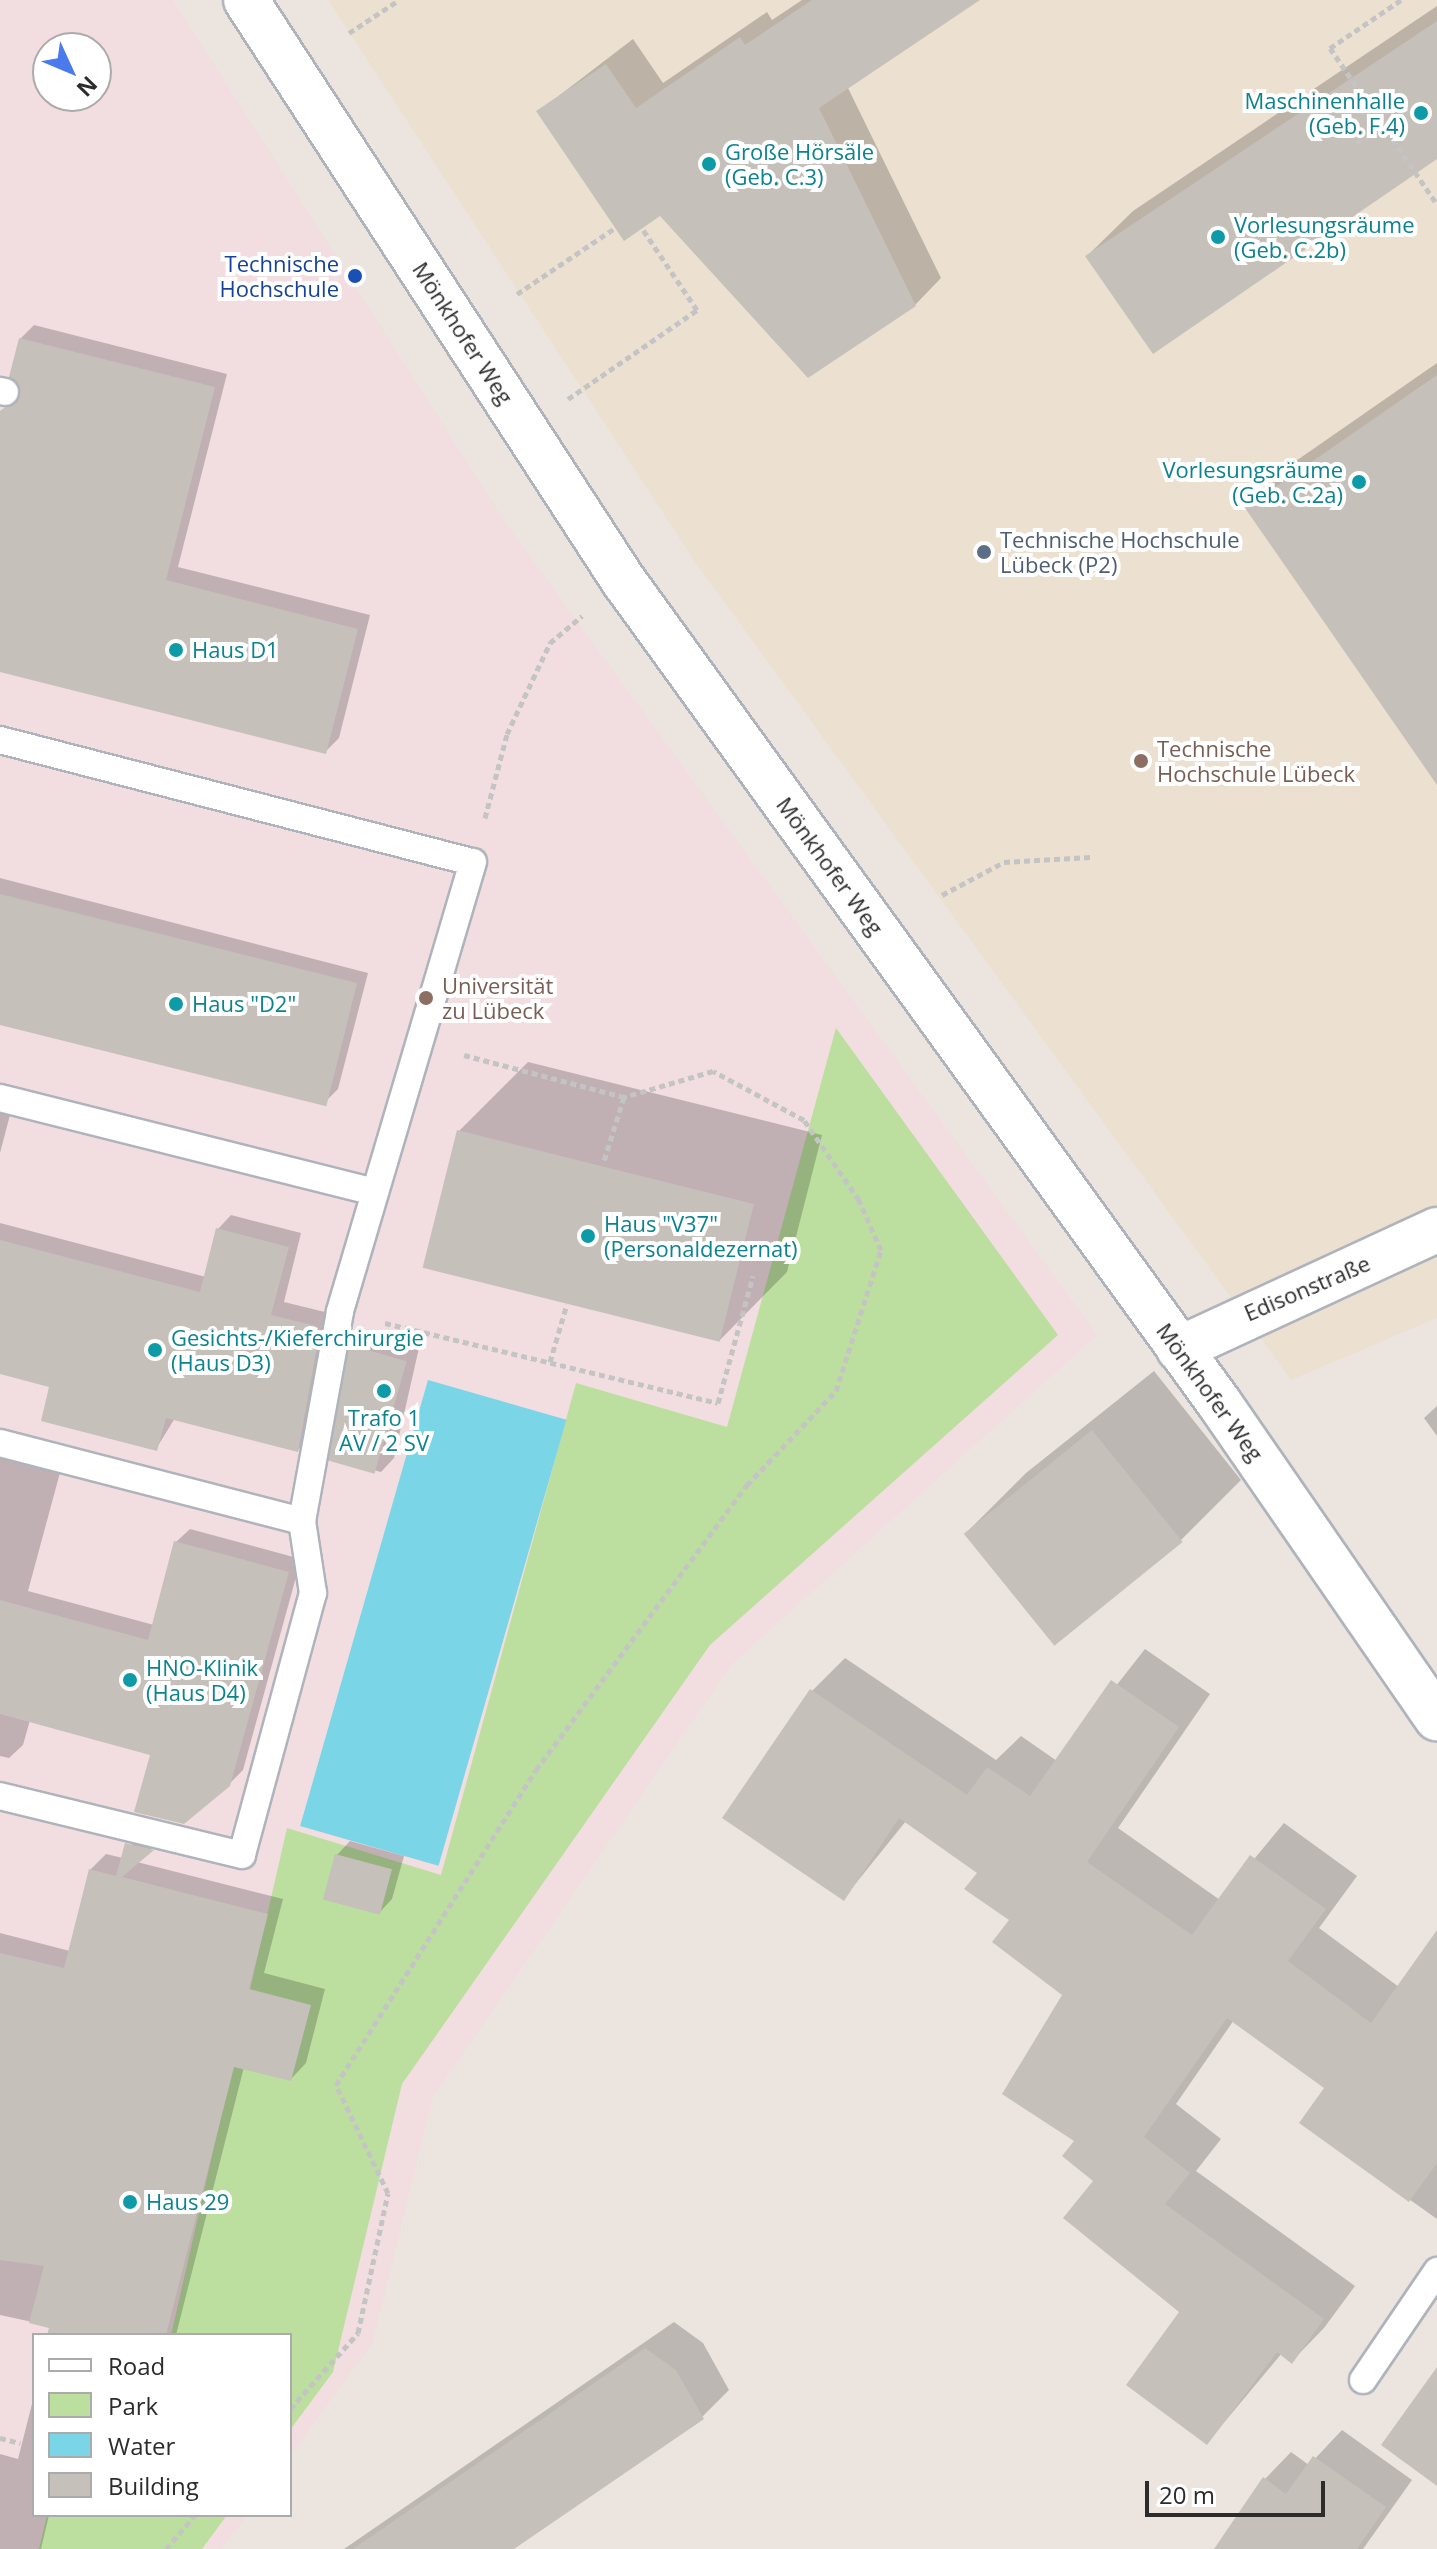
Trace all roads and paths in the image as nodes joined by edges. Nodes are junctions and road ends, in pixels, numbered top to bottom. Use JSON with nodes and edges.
{"nodes":[{"id":1,"x":246,"y":0,"type":"edge"},
{"id":2,"x":399,"y":0,"type":"edge"},
{"id":3,"x":1401,"y":0,"type":"edge"},
{"id":4,"x":349,"y":33,"type":"dead end"},
{"id":5,"x":1383,"y":125,"type":"junction"},
{"id":6,"x":1356,"y":143,"type":"dead end"},
{"id":7,"x":1437,"y":204,"type":"edge"},
{"id":8,"x":615,"y":228,"type":"dead end"},
{"id":9,"x":642,"y":228,"type":"dead end"},
{"id":10,"x":517,"y":294,"type":"dead end"},
{"id":11,"x":580,"y":391,"type":"dead end"},
{"id":12,"x":589,"y":610,"type":"dead end"},
{"id":13,"x":0,"y":740,"type":"edge"},
{"id":14,"x":1091,"y":857,"type":"dead end"},
{"id":15,"x":473,"y":862,"type":"junction"},
{"id":16,"x":942,"y":895,"type":"dead end"},
{"id":17,"x":416,"y":1042,"type":"junction"},
{"id":18,"x":624,"y":1097,"type":"junction"},
{"id":19,"x":0,"y":1098,"type":"edge"},
{"id":20,"x":603,"y":1164,"type":"dead end"},
{"id":21,"x":370,"y":1191,"type":"junction"},
{"id":22,"x":1437,"y":1230,"type":"edge"},
{"id":23,"x":753,"y":1276,"type":"dead end"},
{"id":24,"x":567,"y":1304,"type":"dead end"},
{"id":25,"x":340,"y":1312,"type":"junction"},
{"id":26,"x":1179,"y":1349,"type":"junction"},
{"id":27,"x":550,"y":1362,"type":"junction"},
{"id":28,"x":0,"y":1443,"type":"edge"},
{"id":29,"x":302,"y":1521,"type":"junction"},
{"id":30,"x":1437,"y":1718,"type":"edge"},
{"id":31,"x":0,"y":1796,"type":"edge"},
{"id":32,"x":1437,"y":2271,"type":"edge"},
{"id":33,"x":1363,"y":2380,"type":"dead end"},
{"id":34,"x":292,"y":2407,"type":"edge"},
{"id":35,"x":0,"y":2438,"type":"edge"},
{"id":36,"x":20,"y":2443,"type":"dead end"},
{"id":37,"x":193,"y":2517,"type":"edge"},
{"id":38,"x":166,"y":2549,"type":"edge"}],
"edges":[{"from":1,"to":26,"type":"street","name":"Mönkhofer Weg"},
{"from":2,"to":4,"type":"path"},
{"from":3,"to":5,"type":"path"},
{"from":5,"to":6,"type":"path"},
{"from":5,"to":7,"type":"path"},
{"from":8,"to":10,"type":"path"},
{"from":9,"to":11,"type":"path"},
{"from":12,"to":15,"type":"path"},
{"from":13,"to":15,"type":"lane"},
{"from":14,"to":16,"type":"path"},
{"from":15,"to":17,"type":"lane"},
{"from":17,"to":18,"type":"path"},
{"from":17,"to":21,"type":"lane"},
{"from":18,"to":20,"type":"path"},
{"from":18,"to":34,"type":"path"},
{"from":19,"to":21,"type":"lane"},
{"from":21,"to":25,"type":"lane"},
{"from":22,"to":26,"type":"street","name":"Edisonstraße"},
{"from":23,"to":27,"type":"path"},
{"from":24,"to":27,"type":"path"},
{"from":25,"to":27,"type":"path"},
{"from":25,"to":29,"type":"lane"},
{"from":26,"to":30,"type":"street","name":"Mönkhofer Weg"},
{"from":28,"to":29,"type":"lane"},
{"from":29,"to":31,"type":"lane"},
{"from":32,"to":33,"type":"lane"},
{"from":35,"to":36,"type":"path"},
{"from":37,"to":38,"type":"path"}]}
